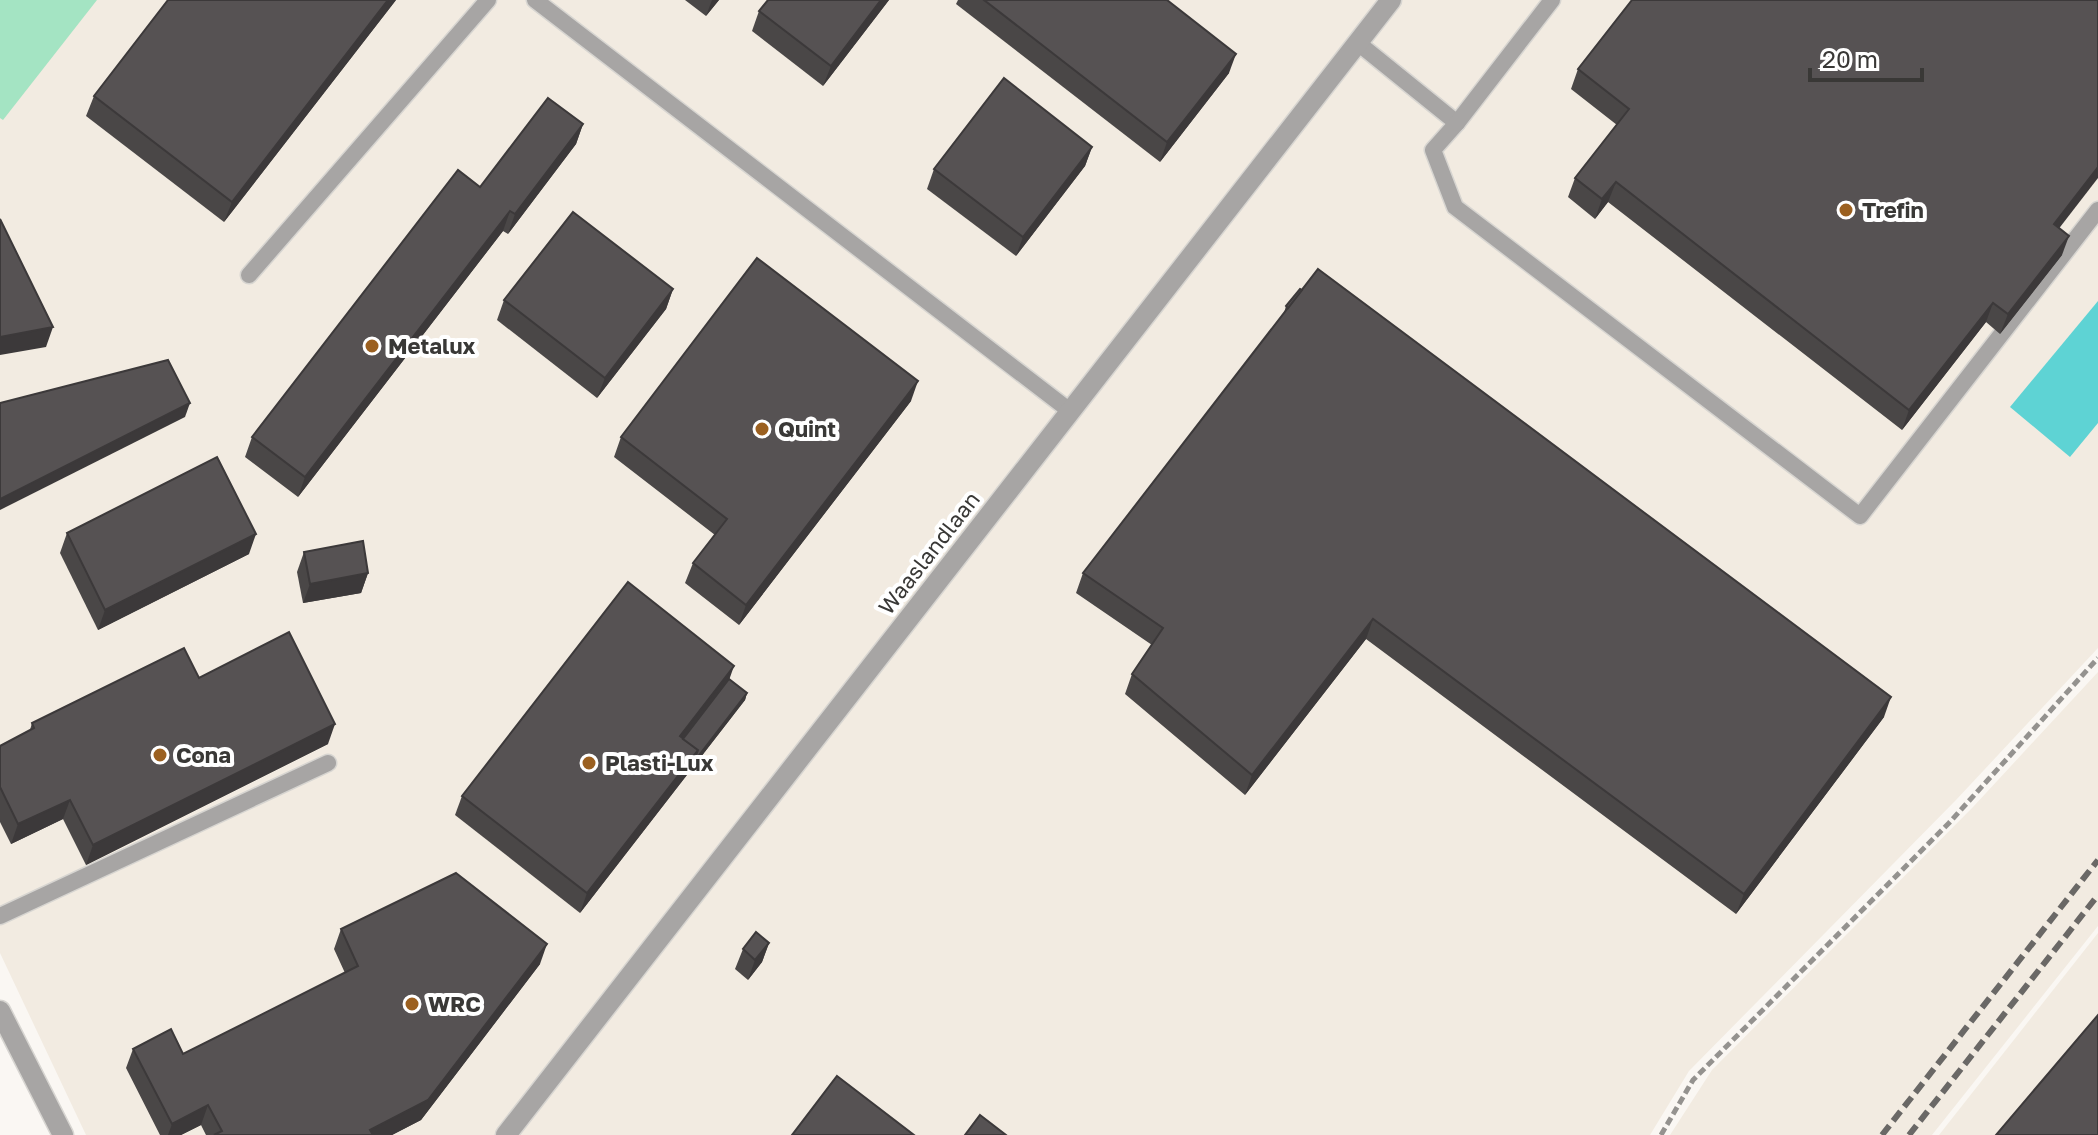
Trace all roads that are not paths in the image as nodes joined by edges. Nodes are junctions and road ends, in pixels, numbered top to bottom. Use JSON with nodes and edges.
{"nodes":[{"id":1,"x":488,"y":0,"type":"edge"},
{"id":2,"x":535,"y":0,"type":"edge"},
{"id":3,"x":1391,"y":0,"type":"edge"},
{"id":4,"x":1552,"y":0,"type":"edge"},
{"id":5,"x":1358,"y":43,"type":"junction"},
{"id":6,"x":1457,"y":123,"type":"junction"},
{"id":7,"x":2098,"y":210,"type":"edge"},
{"id":8,"x":249,"y":275,"type":"dead end"},
{"id":9,"x":1070,"y":411,"type":"junction"},
{"id":10,"x":328,"y":763,"type":"dead end"},
{"id":11,"x":0,"y":916,"type":"edge"},
{"id":12,"x":0,"y":1011,"type":"edge"},
{"id":13,"x":63,"y":1135,"type":"edge"},
{"id":14,"x":506,"y":1135,"type":"edge"}],
"edges":[{"from":1,"to":8,"type":"lane"},
{"from":2,"to":9,"type":"lane"},
{"from":3,"to":5,"type":"street","name":"Waaslandlaan"},
{"from":4,"to":6,"type":"lane"},
{"from":5,"to":6,"type":"lane"},
{"from":5,"to":9,"type":"street","name":"Waaslandlaan"},
{"from":6,"to":7,"type":"lane"},
{"from":9,"to":14,"type":"street","name":"Waaslandlaan"},
{"from":10,"to":11,"type":"lane"},
{"from":12,"to":13,"type":"street"}]}
